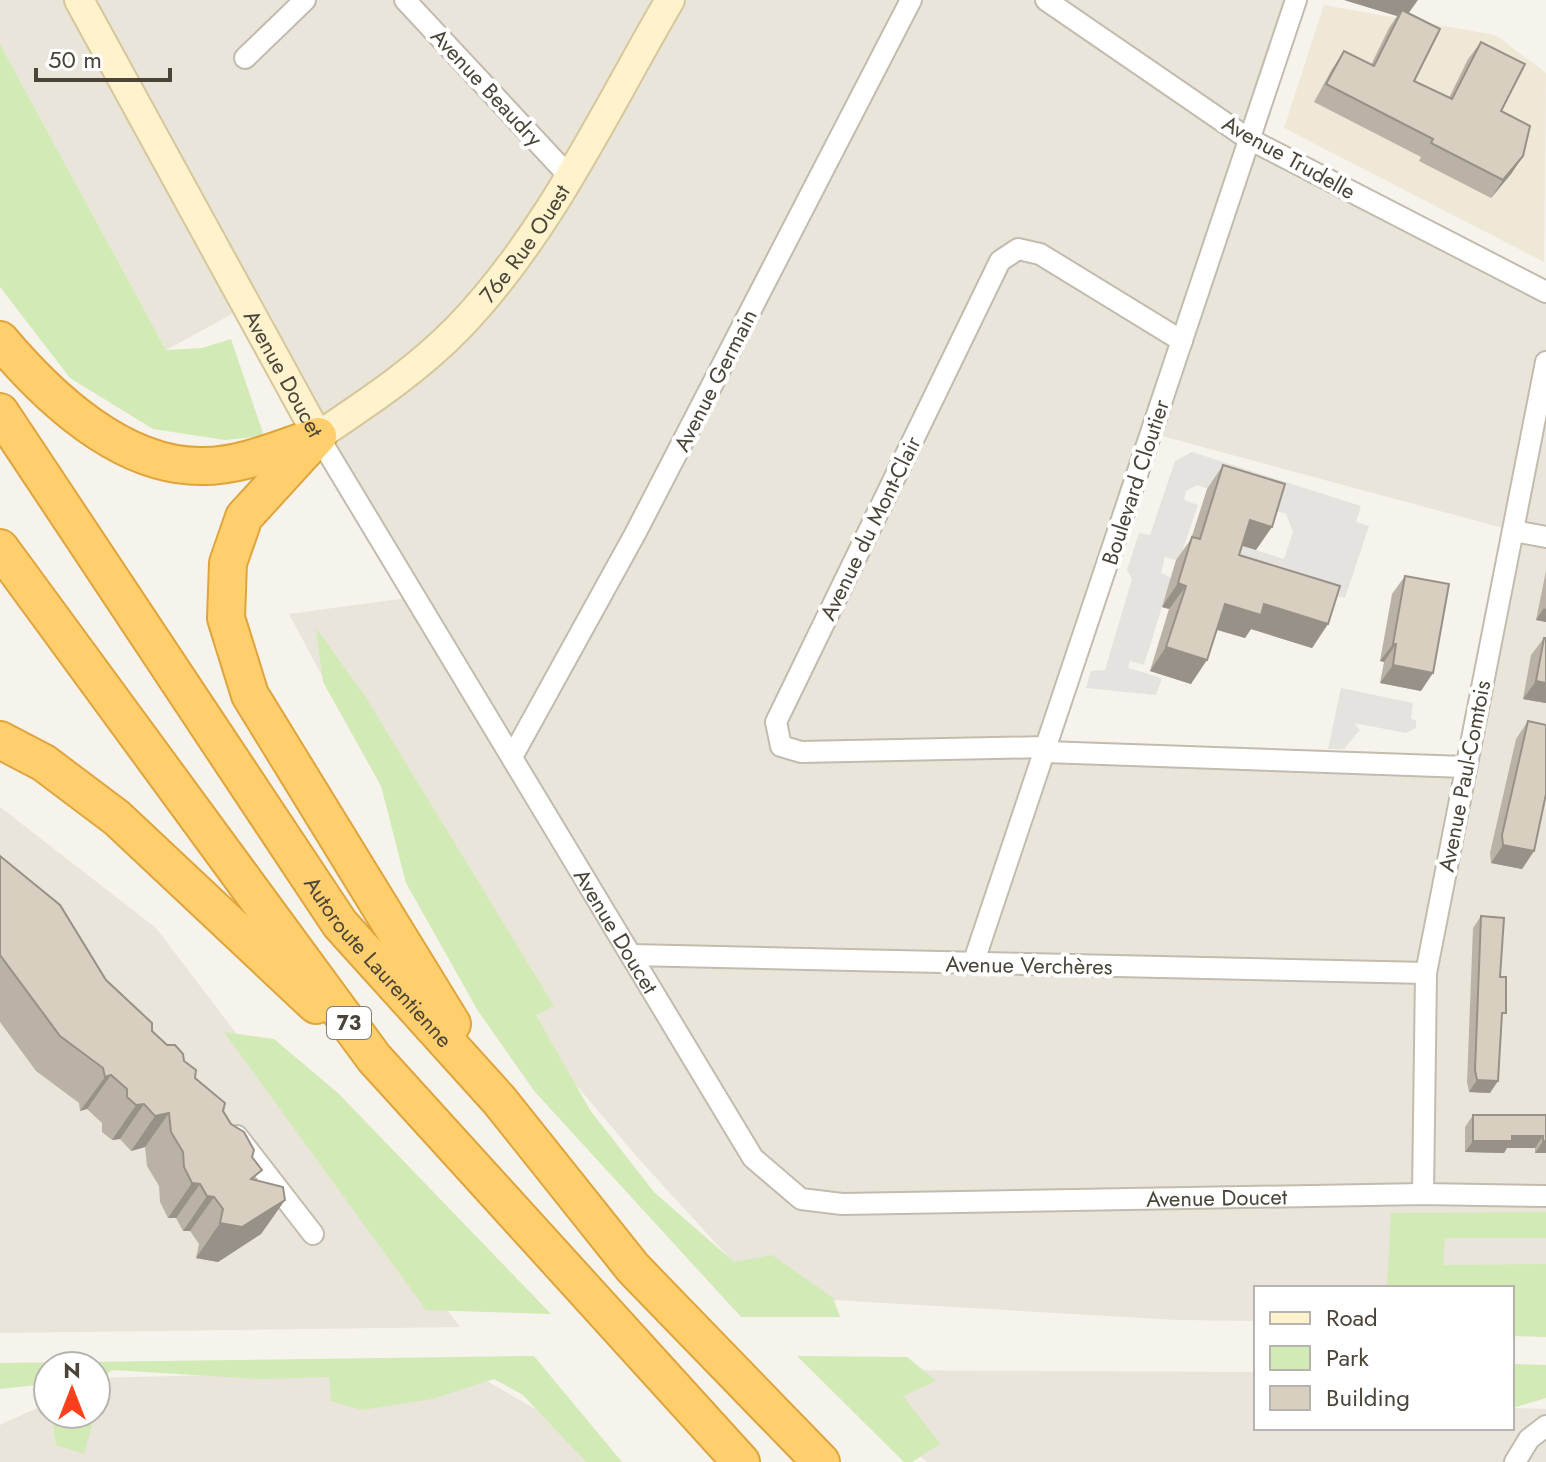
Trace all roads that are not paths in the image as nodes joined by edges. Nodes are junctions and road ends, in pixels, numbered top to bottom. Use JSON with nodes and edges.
{"nodes":[{"id":1,"x":79,"y":0,"type":"edge"},
{"id":2,"x":305,"y":0,"type":"edge"},
{"id":3,"x":405,"y":0,"type":"edge"},
{"id":4,"x":670,"y":0,"type":"edge"},
{"id":5,"x":911,"y":0,"type":"edge"},
{"id":6,"x":1046,"y":0,"type":"edge"},
{"id":7,"x":1296,"y":0,"type":"edge"},
{"id":8,"x":245,"y":58,"type":"dead end"},
{"id":9,"x":1247,"y":138,"type":"junction"},
{"id":10,"x":568,"y":175,"type":"junction"},
{"id":11,"x":1546,"y":292,"type":"edge"},
{"id":12,"x":0,"y":340,"type":"edge"},
{"id":13,"x":1182,"y":341,"type":"junction"},
{"id":14,"x":1546,"y":362,"type":"edge"},
{"id":15,"x":0,"y":412,"type":"edge"},
{"id":16,"x":318,"y":436,"type":"junction"},
{"id":17,"x":1514,"y":531,"type":"junction"},
{"id":18,"x":1546,"y":537,"type":"edge"},
{"id":19,"x":0,"y":548,"type":"edge"},
{"id":20,"x":0,"y":740,"type":"edge"},
{"id":21,"x":1046,"y":750,"type":"junction"},
{"id":22,"x":512,"y":757,"type":"junction"},
{"id":23,"x":1465,"y":767,"type":"junction"},
{"id":24,"x":631,"y":955,"type":"junction"},
{"id":25,"x":973,"y":964,"type":"junction"},
{"id":26,"x":1426,"y":973,"type":"junction"},
{"id":27,"x":374,"y":1058,"type":"junction"},
{"id":28,"x":499,"y":1100,"type":"junction"},
{"id":29,"x":221,"y":1115,"type":"edge"},
{"id":30,"x":1423,"y":1194,"type":"junction"},
{"id":31,"x":1546,"y":1196,"type":"edge"},
{"id":32,"x":313,"y":1234,"type":"dead end"},
{"id":33,"x":1546,"y":1426,"type":"edge"},
{"id":34,"x":741,"y":1462,"type":"edge"},
{"id":35,"x":821,"y":1462,"type":"edge"},
{"id":36,"x":1515,"y":1462,"type":"edge"}],
"edges":[{"from":1,"to":16,"type":"street","name":"Avenue Doucet"},
{"from":2,"to":8,"type":"street"},
{"from":3,"to":10,"type":"street","name":"Avenue Beaudry"},
{"from":4,"to":10,"type":"street","name":"76e Rue Ouest"},
{"from":5,"to":22,"type":"street","name":"Avenue Germain"},
{"from":6,"to":9,"type":"street","name":"Avenue Trudelle"},
{"from":7,"to":9,"type":"street","name":"Boulevard Cloutier"},
{"from":9,"to":11,"type":"street","name":"Avenue Trudelle"},
{"from":9,"to":13,"type":"street","name":"Boulevard Cloutier"},
{"from":10,"to":16,"type":"street","name":"76e Rue Ouest"},
{"from":12,"to":16,"type":"highway"},
{"from":13,"to":21,"type":"street","name":"Boulevard Cloutier"},
{"from":13,"to":21,"type":"street","name":"Avenue du Mont-Clair"},
{"from":14,"to":17,"type":"street","name":"Avenue Paul-Comtois"},
{"from":15,"to":28,"type":"highway","name":"Autoroute Laurentienne","number":"73"},
{"from":16,"to":22,"type":"street","name":"Avenue Doucet"},
{"from":16,"to":28,"type":"highway"},
{"from":17,"to":18,"type":"street"},
{"from":17,"to":23,"type":"street","name":"Avenue Paul-Comtois"},
{"from":19,"to":27,"type":"highway","number":"73"},
{"from":20,"to":27,"type":"highway"},
{"from":21,"to":23,"type":"street","name":"Avenue du Mont-Clair"},
{"from":21,"to":25,"type":"street","name":"Boulevard Cloutier"},
{"from":22,"to":24,"type":"street","name":"Avenue Doucet"},
{"from":23,"to":26,"type":"street","name":"Avenue Paul-Comtois"},
{"from":24,"to":25,"type":"street","name":"Avenue Verchères"},
{"from":24,"to":30,"type":"street","name":"Avenue Doucet"},
{"from":25,"to":26,"type":"street","name":"Avenue Verchères"},
{"from":26,"to":30,"type":"street","name":"Avenue Paul-Comtois"},
{"from":27,"to":34,"type":"highway","number":"73"},
{"from":28,"to":35,"type":"highway","name":"Autoroute Laurentienne","number":"73"},
{"from":29,"to":32,"type":"street"},
{"from":30,"to":31,"type":"street","name":"Avenue Doucet"},
{"from":33,"to":36,"type":"street"}]}
